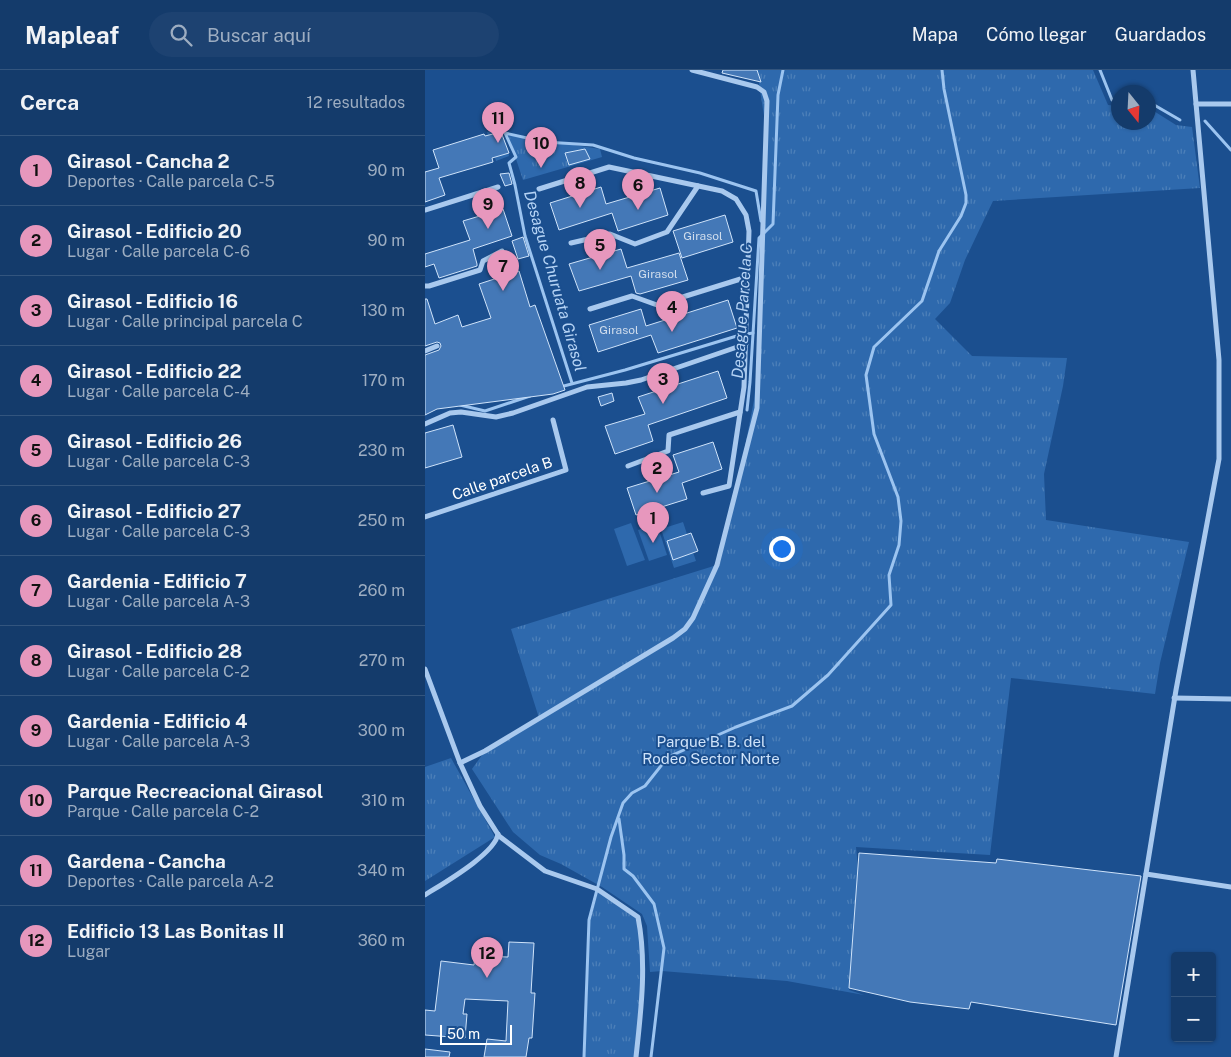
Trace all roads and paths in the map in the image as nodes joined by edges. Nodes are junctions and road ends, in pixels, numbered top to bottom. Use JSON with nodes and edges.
{"nodes":[{"id":1,"x":692,"y":70,"type":"edge"},
{"id":2,"x":1193,"y":70,"type":"edge"},
{"id":3,"x":1196,"y":104,"type":"junction"},
{"id":4,"x":1231,"y":104,"type":"edge"},
{"id":5,"x":698,"y":186,"type":"junction"},
{"id":6,"x":498,"y":187,"type":"dead end"},
{"id":7,"x":539,"y":189,"type":"dead end"},
{"id":8,"x":425,"y":210,"type":"edge"},
{"id":9,"x":571,"y":243,"type":"dead end"},
{"id":10,"x":502,"y":251,"type":"dead end"},
{"id":11,"x":747,"y":277,"type":"junction"},
{"id":12,"x":425,"y":286,"type":"edge"},
{"id":13,"x":591,"y":309,"type":"dead end"},
{"id":14,"x":746,"y":344,"type":"junction"},
{"id":15,"x":437,"y":346,"type":"dead end"},
{"id":16,"x":425,"y":351,"type":"edge"},
{"id":17,"x":740,"y":412,"type":"junction"},
{"id":18,"x":553,"y":420,"type":"dead end"},
{"id":19,"x":425,"y":424,"type":"edge"},
{"id":20,"x":628,"y":466,"type":"dead end"},
{"id":21,"x":703,"y":493,"type":"dead end"},
{"id":22,"x":425,"y":517,"type":"edge"},
{"id":23,"x":425,"y":669,"type":"edge"},
{"id":24,"x":1174,"y":698,"type":"junction"},
{"id":25,"x":1231,"y":699,"type":"edge"},
{"id":26,"x":460,"y":763,"type":"junction"},
{"id":27,"x":498,"y":834,"type":"junction"},
{"id":28,"x":1146,"y":874,"type":"junction"},
{"id":29,"x":1231,"y":887,"type":"edge"},
{"id":30,"x":425,"y":895,"type":"edge"},
{"id":31,"x":636,"y":1057,"type":"edge"},
{"id":32,"x":1116,"y":1057,"type":"edge"}],
"edges":[{"from":1,"to":26,"type":"street"},
{"from":2,"to":3,"type":"street"},
{"from":3,"to":4,"type":"street"},
{"from":3,"to":24,"type":"street"},
{"from":5,"to":7,"type":"street"},
{"from":5,"to":9,"type":"street"},
{"from":5,"to":11,"type":"street"},
{"from":6,"to":8,"type":"street"},
{"from":10,"to":12,"type":"street"},
{"from":11,"to":13,"type":"street"},
{"from":11,"to":14,"type":"street"},
{"from":14,"to":17,"type":"street"},
{"from":14,"to":19,"type":"street"},
{"from":15,"to":16,"type":"street"},
{"from":17,"to":20,"type":"street"},
{"from":17,"to":21,"type":"street"},
{"from":18,"to":22,"type":"street","name":"Calle parcela B"},
{"from":23,"to":26,"type":"street"},
{"from":24,"to":25,"type":"street"},
{"from":24,"to":28,"type":"street"},
{"from":26,"to":27,"type":"street"},
{"from":27,"to":30,"type":"street"},
{"from":27,"to":31,"type":"street"},
{"from":28,"to":29,"type":"street"},
{"from":28,"to":32,"type":"street"}]}
